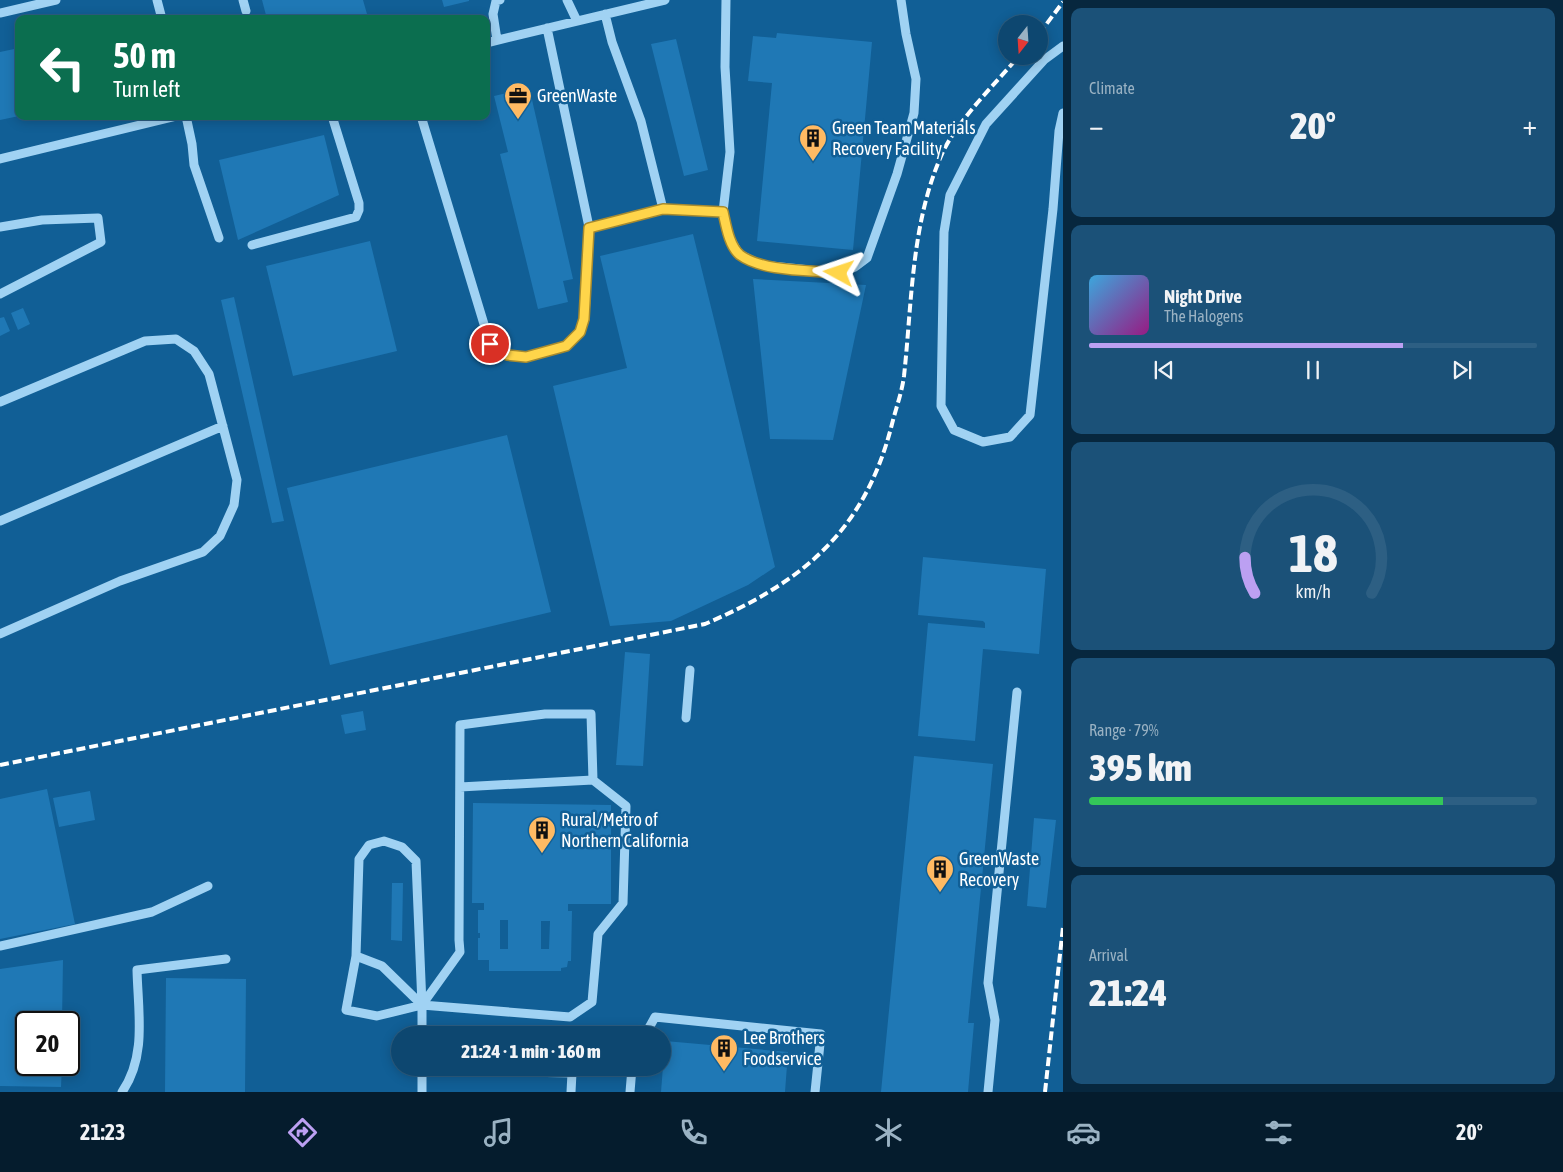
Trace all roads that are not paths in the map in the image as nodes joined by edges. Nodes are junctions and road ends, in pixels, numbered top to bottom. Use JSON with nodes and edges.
{"nodes":[{"id":1,"x":56,"y":0,"type":"edge"},
{"id":2,"x":157,"y":0,"type":"edge"},
{"id":3,"x":243,"y":0,"type":"edge"},
{"id":4,"x":497,"y":0,"type":"edge"},
{"id":5,"x":567,"y":0,"type":"edge"},
{"id":6,"x":665,"y":0,"type":"edge"},
{"id":7,"x":726,"y":0,"type":"edge"},
{"id":8,"x":901,"y":0,"type":"edge"},
{"id":9,"x":246,"y":11,"type":"dead end"},
{"id":10,"x":0,"y":13,"type":"edge"},
{"id":11,"x":605,"y":14,"type":"junction"},
{"id":12,"x":161,"y":15,"type":"edge"},
{"id":13,"x":577,"y":21,"type":"junction"},
{"id":14,"x":547,"y":28,"type":"junction"},
{"id":15,"x":497,"y":40,"type":"junction"},
{"id":16,"x":490,"y":41,"type":"edge"},
{"id":17,"x":1063,"y":46,"type":"edge"},
{"id":18,"x":1063,"y":113,"type":"edge"},
{"id":19,"x":161,"y":120,"type":"edge"},
{"id":20,"x":187,"y":120,"type":"edge"},
{"id":21,"x":333,"y":120,"type":"edge"},
{"id":22,"x":422,"y":120,"type":"edge"},
{"id":23,"x":0,"y":159,"type":"edge"},
{"id":24,"x":663,"y":209,"type":"junction"},
{"id":25,"x":723,"y":212,"type":"junction"},
{"id":26,"x":0,"y":227,"type":"edge"},
{"id":27,"x":589,"y":228,"type":"junction"},
{"id":28,"x":219,"y":238,"type":"dead end"},
{"id":29,"x":252,"y":246,"type":"dead end"},
{"id":30,"x":0,"y":294,"type":"edge"},
{"id":31,"x":0,"y":402,"type":"edge"},
{"id":32,"x":223,"y":426,"type":"junction"},
{"id":33,"x":0,"y":521,"type":"edge"},
{"id":34,"x":0,"y":634,"type":"edge"},
{"id":35,"x":690,"y":670,"type":"dead end"},
{"id":36,"x":1017,"y":692,"type":"dead end"},
{"id":37,"x":686,"y":718,"type":"dead end"},
{"id":38,"x":593,"y":780,"type":"junction"},
{"id":39,"x":460,"y":787,"type":"junction"},
{"id":40,"x":208,"y":886,"type":"dead end"},
{"id":41,"x":0,"y":946,"type":"edge"},
{"id":42,"x":356,"y":956,"type":"junction"},
{"id":43,"x":226,"y":959,"type":"dead end"},
{"id":44,"x":422,"y":1005,"type":"junction"},
{"id":45,"x":422,"y":1026,"type":"edge"},
{"id":46,"x":650,"y":1026,"type":"edge"},
{"id":47,"x":422,"y":1076,"type":"edge"},
{"id":48,"x":572,"y":1076,"type":"edge"},
{"id":49,"x":631,"y":1076,"type":"edge"},
{"id":50,"x":122,"y":1092,"type":"edge"},
{"id":51,"x":422,"y":1092,"type":"edge"},
{"id":52,"x":571,"y":1092,"type":"edge"},
{"id":53,"x":630,"y":1092,"type":"edge"},
{"id":54,"x":815,"y":1092,"type":"edge"},
{"id":55,"x":988,"y":1092,"type":"edge"}],
"edges":[{"from":1,"to":10,"type":"street"},
{"from":2,"to":12,"type":"street"},
{"from":3,"to":9,"type":"street"},
{"from":4,"to":15,"type":"street"},
{"from":5,"to":13,"type":"street"},
{"from":6,"to":11,"type":"street"},
{"from":7,"to":25,"type":"street"},
{"from":8,"to":25,"type":"street"},
{"from":11,"to":13,"type":"street"},
{"from":11,"to":24,"type":"street"},
{"from":13,"to":14,"type":"street"},
{"from":14,"to":15,"type":"street"},
{"from":14,"to":27,"type":"street"},
{"from":15,"to":16,"type":"street"},
{"from":17,"to":18,"type":"street"},
{"from":19,"to":23,"type":"street"},
{"from":20,"to":28,"type":"street"},
{"from":21,"to":29,"type":"street"},
{"from":22,"to":27,"type":"street"},
{"from":24,"to":25,"type":"street"},
{"from":24,"to":27,"type":"street"},
{"from":26,"to":30,"type":"street"},
{"from":31,"to":32,"type":"street"},
{"from":32,"to":33,"type":"street"},
{"from":32,"to":34,"type":"street"},
{"from":35,"to":37,"type":"street"},
{"from":36,"to":55,"type":"street"},
{"from":38,"to":39,"type":"street"},
{"from":38,"to":39,"type":"street"},
{"from":38,"to":44,"type":"street"},
{"from":39,"to":44,"type":"street"},
{"from":40,"to":41,"type":"street"},
{"from":42,"to":44,"type":"street"},
{"from":42,"to":44,"type":"street"},
{"from":42,"to":44,"type":"street"},
{"from":43,"to":50,"type":"street"},
{"from":44,"to":45,"type":"street"},
{"from":46,"to":54,"type":"street"},
{"from":47,"to":51,"type":"street"},
{"from":48,"to":52,"type":"street"},
{"from":49,"to":53,"type":"street"}]}
